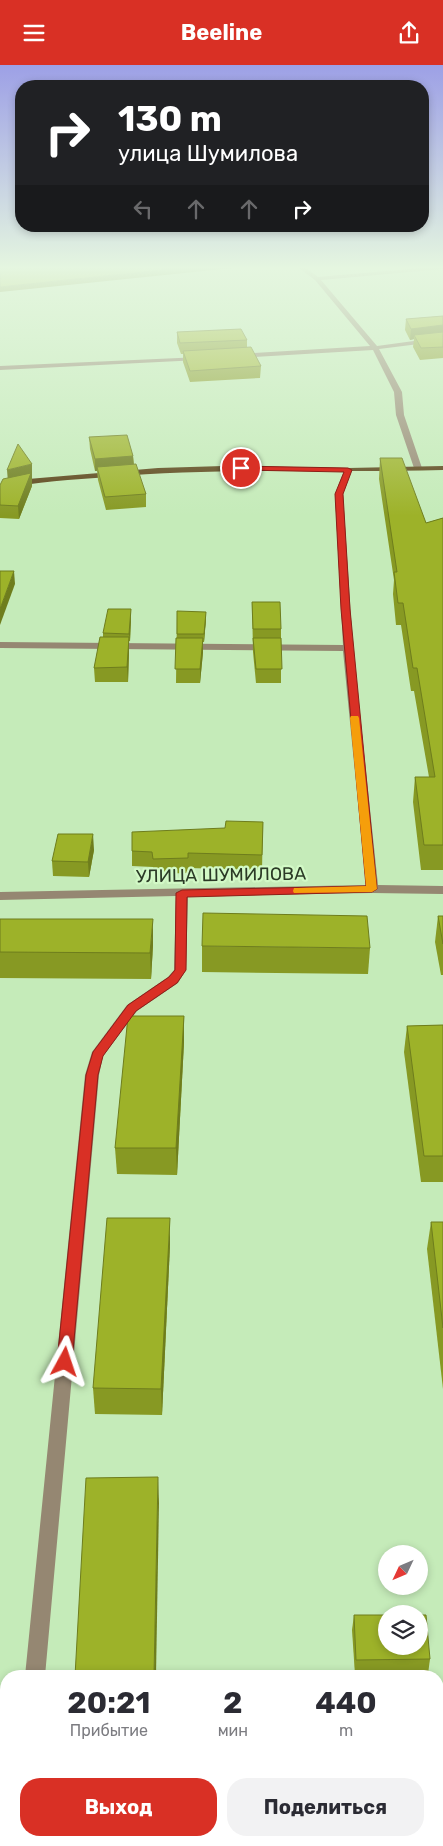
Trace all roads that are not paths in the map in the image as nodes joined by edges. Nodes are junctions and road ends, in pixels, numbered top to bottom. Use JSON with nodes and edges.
{"nodes":[{"id":1,"x":354,"y":349,"type":"edge"},
{"id":2,"x":376,"y":349,"type":"edge"},
{"id":3,"x":227,"y":356,"type":"edge"},
{"id":4,"x":208,"y":357,"type":"edge"},
{"id":5,"x":0,"y":368,"type":"edge"},
{"id":6,"x":418,"y":468,"type":"junction"},
{"id":7,"x":443,"y":468,"type":"edge"},
{"id":8,"x":348,"y":470,"type":"junction"},
{"id":9,"x":0,"y":488,"type":"edge"},
{"id":10,"x":0,"y":645,"type":"edge"},
{"id":11,"x":348,"y":648,"type":"junction"},
{"id":12,"x":372,"y":889,"type":"junction"},
{"id":13,"x":443,"y":890,"type":"edge"},
{"id":14,"x":182,"y":893,"type":"junction"},
{"id":15,"x":0,"y":896,"type":"edge"},
{"id":16,"x":37,"y":1670,"type":"edge"}],
"edges":[{"from":1,"to":3,"type":"street"},
{"from":2,"to":6,"type":"street"},
{"from":4,"to":5,"type":"street"},
{"from":6,"to":7,"type":"main road"},
{"from":6,"to":8,"type":"main road"},
{"from":8,"to":9,"type":"main road"},
{"from":8,"to":11,"type":"street"},
{"from":10,"to":11,"type":"street"},
{"from":11,"to":12,"type":"street"},
{"from":12,"to":13,"type":"street","name":"УЛИЦА ШУМИЛОВА"},
{"from":12,"to":14,"type":"street","name":"УЛИЦА ШУМИЛОВА"},
{"from":14,"to":15,"type":"street","name":"УЛИЦА ШУМИЛОВА"},
{"from":14,"to":16,"type":"street"}]}
